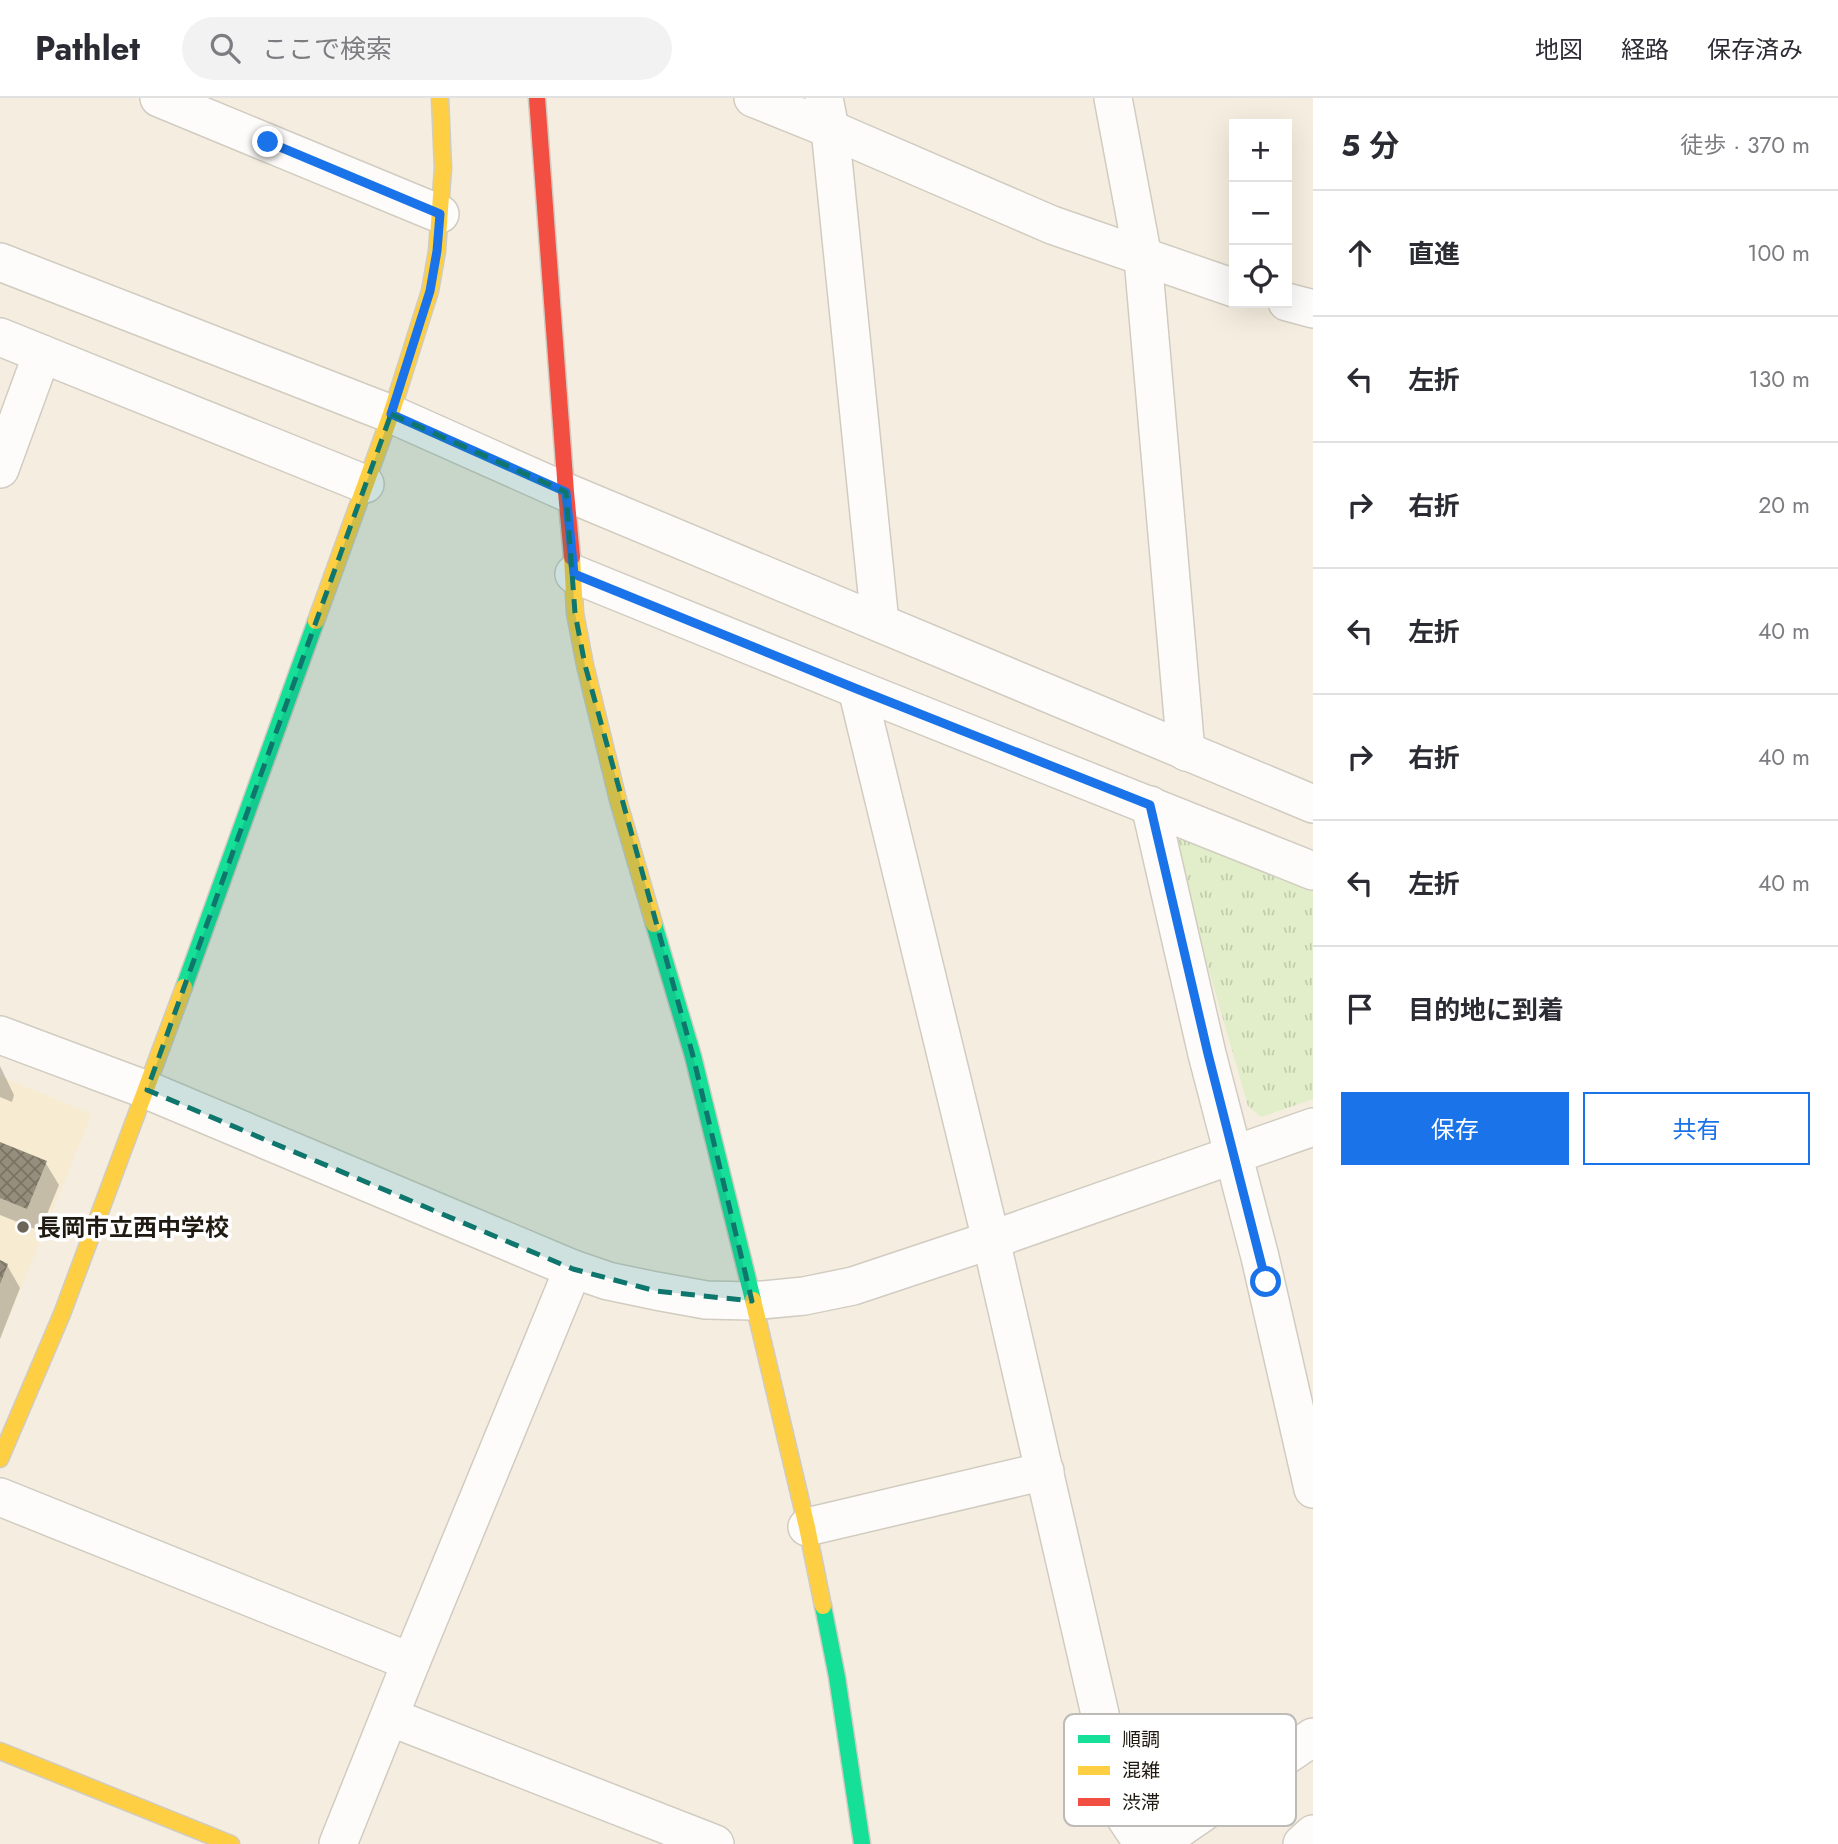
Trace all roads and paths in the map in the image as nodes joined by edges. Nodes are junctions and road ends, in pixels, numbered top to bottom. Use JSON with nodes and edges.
{"nodes":[{"id":1,"x":159,"y":98,"type":"edge"},
{"id":2,"x":440,"y":98,"type":"edge"},
{"id":3,"x":537,"y":98,"type":"edge"},
{"id":4,"x":753,"y":98,"type":"edge"},
{"id":5,"x":1113,"y":98,"type":"edge"},
{"id":6,"x":827,"y":113,"type":"edge"},
{"id":7,"x":440,"y":214,"type":"junction"},
{"id":8,"x":1143,"y":258,"type":"junction"},
{"id":9,"x":0,"y":262,"type":"edge"},
{"id":10,"x":1229,"y":286,"type":"edge"},
{"id":11,"x":1292,"y":303,"type":"edge"},
{"id":12,"x":1313,"y":309,"type":"edge"},
{"id":13,"x":0,"y":337,"type":"edge"},
{"id":14,"x":42,"y":354,"type":"junction"},
{"id":15,"x":391,"y":414,"type":"junction"},
{"id":16,"x":0,"y":469,"type":"edge"},
{"id":17,"x":365,"y":484,"type":"junction"},
{"id":18,"x":566,"y":492,"type":"junction"},
{"id":19,"x":574,"y":574,"type":"junction"},
{"id":20,"x":880,"y":623,"type":"junction"},
{"id":21,"x":857,"y":689,"type":"junction"},
{"id":22,"x":1186,"y":752,"type":"junction"},
{"id":23,"x":1313,"y":804,"type":"edge"},
{"id":24,"x":1150,"y":805,"type":"junction"},
{"id":25,"x":1313,"y":871,"type":"edge"},
{"id":26,"x":0,"y":1035,"type":"edge"},
{"id":27,"x":147,"y":1090,"type":"junction"},
{"id":28,"x":1313,"y":1127,"type":"edge"},
{"id":29,"x":1234,"y":1156,"type":"junction"},
{"id":30,"x":991,"y":1240,"type":"junction"},
{"id":31,"x":573,"y":1269,"type":"junction"},
{"id":32,"x":752,"y":1301,"type":"junction"},
{"id":33,"x":0,"y":1459,"type":"edge"},
{"id":34,"x":1045,"y":1471,"type":"junction"},
{"id":35,"x":1313,"y":1489,"type":"edge"},
{"id":36,"x":0,"y":1497,"type":"edge"},
{"id":37,"x":807,"y":1527,"type":"junction"},
{"id":38,"x":411,"y":1662,"type":"junction"},
{"id":39,"x":1101,"y":1714,"type":"edge"},
{"id":40,"x":390,"y":1717,"type":"junction"},
{"id":41,"x":1313,"y":1738,"type":"edge"},
{"id":42,"x":1296,"y":1750,"type":"edge"},
{"id":43,"x":0,"y":1751,"type":"edge"},
{"id":44,"x":1132,"y":1826,"type":"edge"},
{"id":45,"x":1183,"y":1826,"type":"edge"},
{"id":46,"x":1313,"y":1834,"type":"edge"},
{"id":47,"x":231,"y":1844,"type":"edge"},
{"id":48,"x":338,"y":1844,"type":"edge"},
{"id":49,"x":715,"y":1844,"type":"edge"},
{"id":50,"x":862,"y":1844,"type":"edge"},
{"id":51,"x":1143,"y":1844,"type":"edge"},
{"id":52,"x":1157,"y":1844,"type":"edge"},
{"id":53,"x":1302,"y":1844,"type":"edge"}],
"edges":[{"from":1,"to":7,"type":"street"},
{"from":2,"to":7,"type":"street"},
{"from":3,"to":18,"type":"street"},
{"from":4,"to":6,"type":"street"},
{"from":5,"to":8,"type":"street"},
{"from":6,"to":8,"type":"street"},
{"from":6,"to":20,"type":"street"},
{"from":7,"to":15,"type":"street"},
{"from":8,"to":10,"type":"street"},
{"from":8,"to":22,"type":"street"},
{"from":9,"to":15,"type":"street"},
{"from":11,"to":12,"type":"street"},
{"from":13,"to":14,"type":"street"},
{"from":14,"to":16,"type":"street"},
{"from":14,"to":17,"type":"street"},
{"from":15,"to":17,"type":"street"},
{"from":15,"to":18,"type":"street"},
{"from":17,"to":27,"type":"street"},
{"from":18,"to":19,"type":"street"},
{"from":18,"to":20,"type":"street"},
{"from":19,"to":21,"type":"street"},
{"from":19,"to":32,"type":"street"},
{"from":20,"to":22,"type":"street"},
{"from":21,"to":24,"type":"street"},
{"from":21,"to":30,"type":"street"},
{"from":22,"to":23,"type":"street"},
{"from":24,"to":25,"type":"street"},
{"from":24,"to":29,"type":"street"},
{"from":26,"to":27,"type":"street"},
{"from":27,"to":31,"type":"street"},
{"from":27,"to":33,"type":"street"},
{"from":28,"to":29,"type":"street"},
{"from":29,"to":30,"type":"street"},
{"from":29,"to":35,"type":"street"},
{"from":30,"to":32,"type":"street"},
{"from":30,"to":34,"type":"street"},
{"from":31,"to":32,"type":"street"},
{"from":31,"to":38,"type":"street"},
{"from":32,"to":37,"type":"street"},
{"from":34,"to":37,"type":"street"},
{"from":34,"to":39,"type":"street"},
{"from":36,"to":38,"type":"street"},
{"from":37,"to":50,"type":"street"},
{"from":38,"to":40,"type":"street"},
{"from":40,"to":48,"type":"street"},
{"from":40,"to":49,"type":"street"},
{"from":41,"to":42,"type":"street"},
{"from":43,"to":47,"type":"street"},
{"from":44,"to":51,"type":"street"},
{"from":45,"to":52,"type":"street"},
{"from":46,"to":53,"type":"street"}]}
